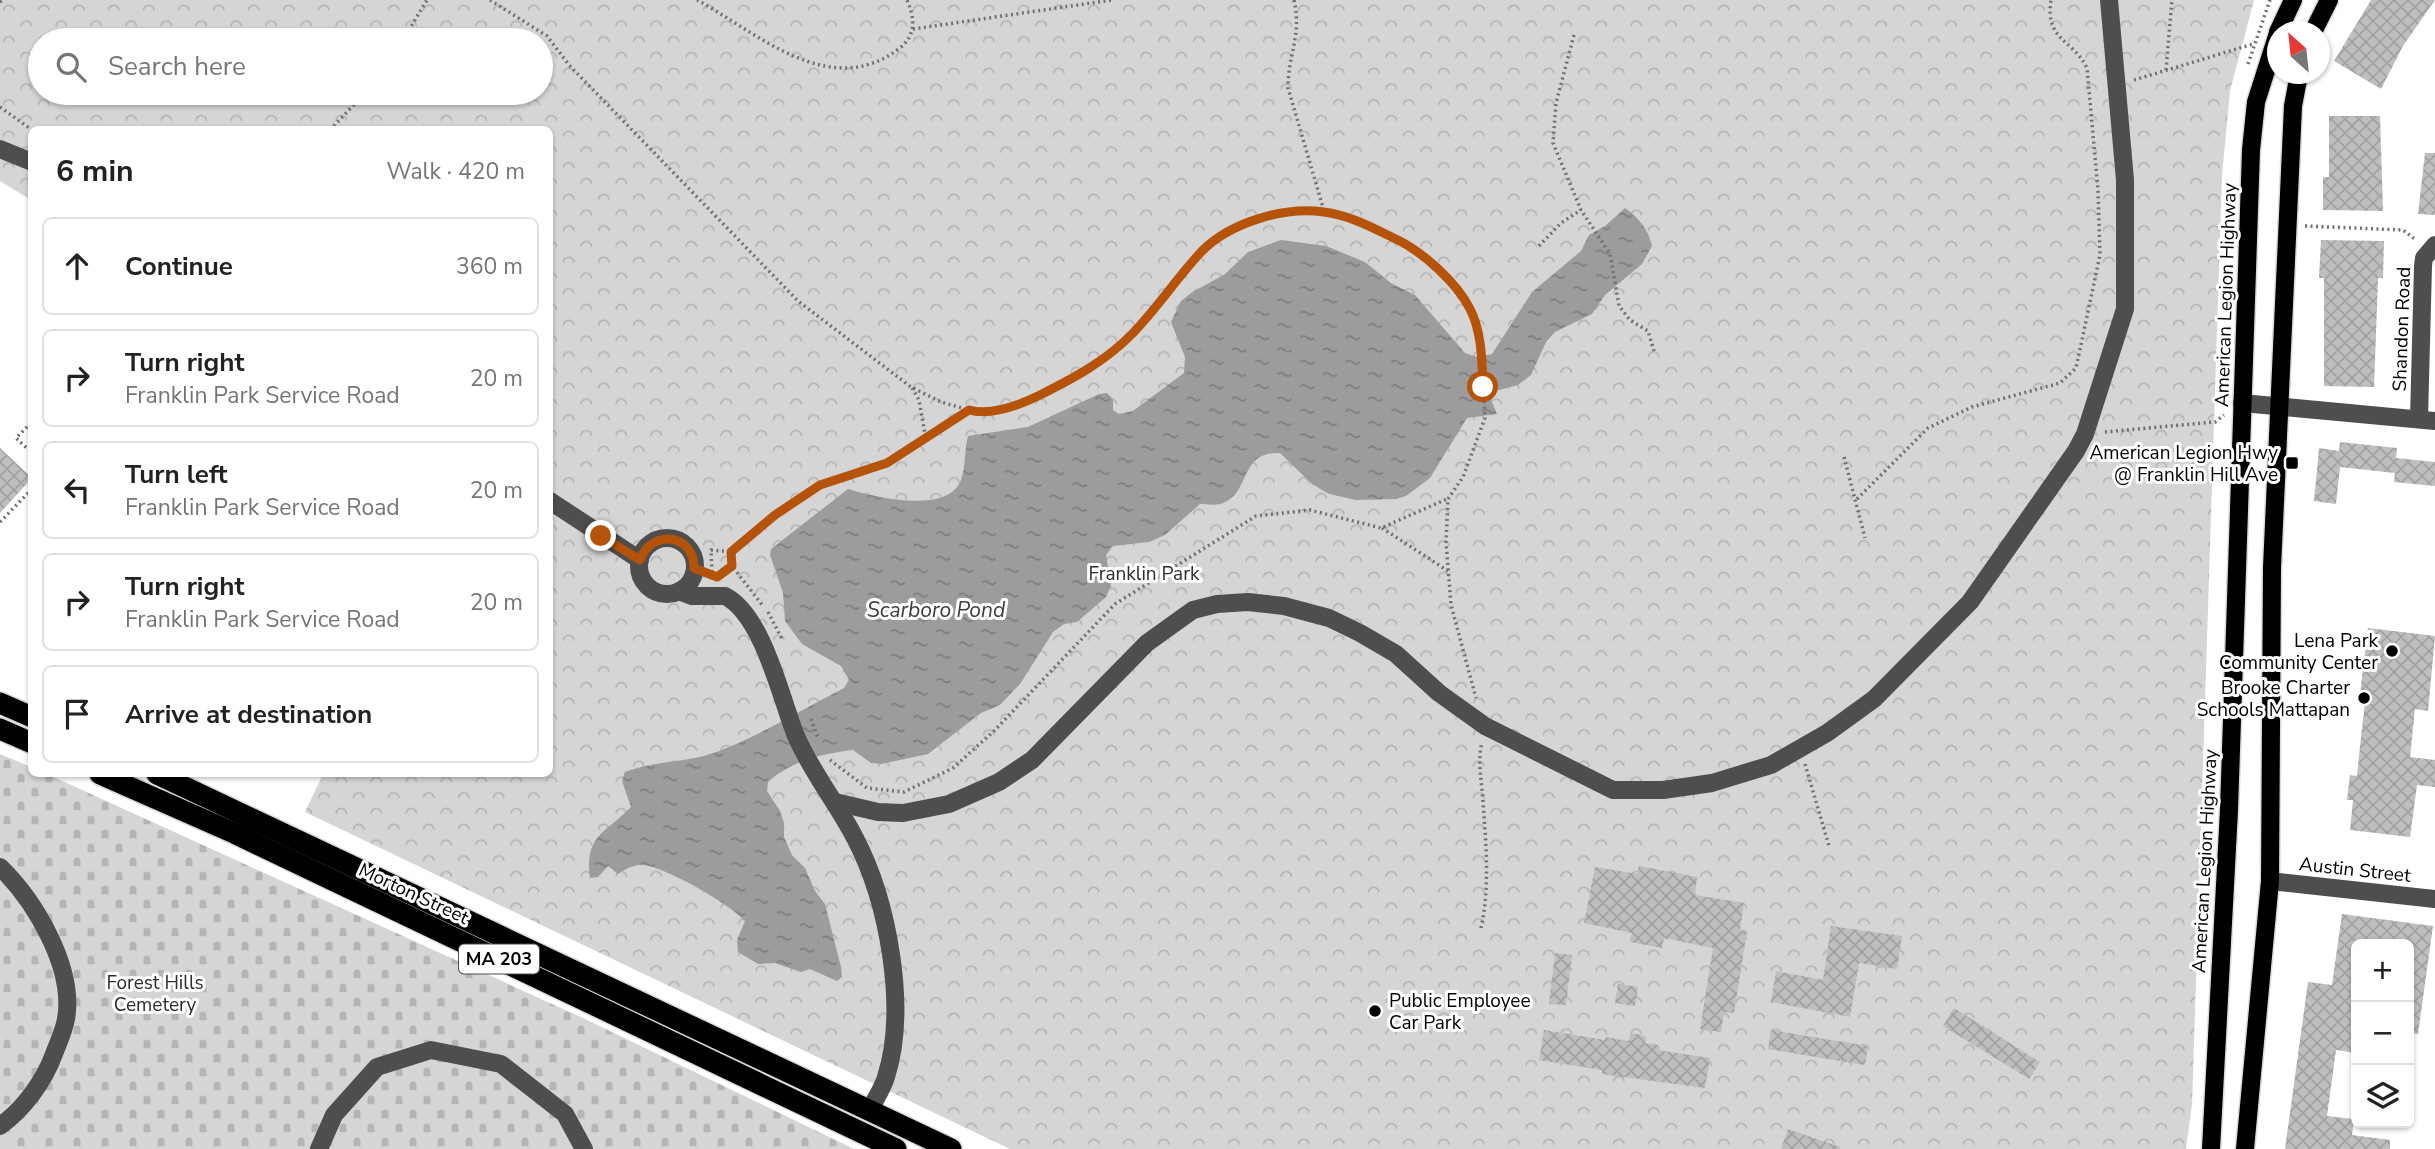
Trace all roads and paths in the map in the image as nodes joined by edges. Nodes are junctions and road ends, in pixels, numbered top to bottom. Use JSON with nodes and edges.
{"nodes":[{"id":1,"x":426,"y":0,"type":"edge"},
{"id":2,"x":490,"y":0,"type":"edge"},
{"id":3,"x":697,"y":0,"type":"edge"},
{"id":4,"x":907,"y":0,"type":"edge"},
{"id":5,"x":1112,"y":0,"type":"edge"},
{"id":6,"x":1294,"y":0,"type":"edge"},
{"id":7,"x":2051,"y":0,"type":"edge"},
{"id":8,"x":2109,"y":0,"type":"edge"},
{"id":9,"x":2172,"y":0,"type":"edge"},
{"id":10,"x":2270,"y":0,"type":"edge"},
{"id":11,"x":2329,"y":0,"type":"edge"},
{"id":12,"x":2283,"y":20,"type":"edge"},
{"id":13,"x":2318,"y":21,"type":"edge"},
{"id":14,"x":410,"y":28,"type":"edge"},
{"id":15,"x":534,"y":28,"type":"edge"},
{"id":16,"x":913,"y":29,"type":"junction"},
{"id":17,"x":1574,"y":35,"type":"dead end"},
{"id":18,"x":553,"y":44,"type":"edge"},
{"id":19,"x":2166,"y":70,"type":"junction"},
{"id":20,"x":2296,"y":84,"type":"edge"},
{"id":21,"x":2116,"y":85,"type":"junction"},
{"id":22,"x":354,"y":105,"type":"edge"},
{"id":23,"x":0,"y":107,"type":"edge"},
{"id":24,"x":334,"y":126,"type":"edge"},
{"id":25,"x":28,"y":127,"type":"edge"},
{"id":26,"x":0,"y":149,"type":"edge"},
{"id":27,"x":28,"y":160,"type":"edge"},
{"id":28,"x":1581,"y":210,"type":"junction"},
{"id":29,"x":1324,"y":212,"type":"junction"},
{"id":30,"x":2288,"y":226,"type":"junction"},
{"id":31,"x":1539,"y":246,"type":"dead end"},
{"id":32,"x":2432,"y":248,"type":"edge"},
{"id":33,"x":1654,"y":351,"type":"dead end"},
{"id":34,"x":911,"y":387,"type":"junction"},
{"id":35,"x":2242,"y":403,"type":"junction"},
{"id":36,"x":2280,"y":405,"type":"junction"},
{"id":37,"x":969,"y":410,"type":"junction"},
{"id":38,"x":2427,"y":420,"type":"edge"},
{"id":39,"x":2215,"y":422,"type":"dead end"},
{"id":40,"x":28,"y":427,"type":"edge"},
{"id":41,"x":2085,"y":434,"type":"junction"},
{"id":42,"x":926,"y":440,"type":"junction"},
{"id":43,"x":28,"y":450,"type":"edge"},
{"id":44,"x":1844,"y":457,"type":"dead end"},
{"id":45,"x":28,"y":493,"type":"edge"},
{"id":46,"x":1448,"y":499,"type":"junction"},
{"id":47,"x":1857,"y":499,"type":"junction"},
{"id":48,"x":553,"y":503,"type":"edge"},
{"id":49,"x":0,"y":522,"type":"edge"},
{"id":50,"x":1381,"y":528,"type":"junction"},
{"id":51,"x":1865,"y":537,"type":"dead end"},
{"id":52,"x":731,"y":552,"type":"junction"},
{"id":53,"x":640,"y":560,"type":"junction"},
{"id":54,"x":703,"y":570,"type":"junction"},
{"id":55,"x":1448,"y":571,"type":"junction"},
{"id":56,"x":679,"y":591,"type":"junction"},
{"id":57,"x":0,"y":703,"type":"edge"},
{"id":58,"x":809,"y":714,"type":"dead end"},
{"id":59,"x":28,"y":715,"type":"edge"},
{"id":60,"x":1485,"y":726,"type":"junction"},
{"id":61,"x":0,"y":729,"type":"edge"},
{"id":62,"x":28,"y":741,"type":"edge"},
{"id":63,"x":821,"y":745,"type":"dead end"},
{"id":64,"x":1800,"y":748,"type":"junction"},
{"id":65,"x":826,"y":755,"type":"dead end"},
{"id":66,"x":107,"y":777,"type":"edge"},
{"id":67,"x":164,"y":777,"type":"edge"},
{"id":68,"x":835,"y":802,"type":"junction"},
{"id":69,"x":1829,"y":846,"type":"dead end"},
{"id":70,"x":0,"y":867,"type":"edge"},
{"id":71,"x":2270,"y":881,"type":"junction"},
{"id":72,"x":2435,"y":899,"type":"edge"},
{"id":73,"x":1481,"y":928,"type":"dead end"},
{"id":74,"x":870,"y":1110,"type":"junction"},
{"id":75,"x":0,"y":1126,"type":"edge"},
{"id":76,"x":322,"y":1148,"type":"edge"},
{"id":77,"x":584,"y":1149,"type":"edge"},
{"id":78,"x":896,"y":1149,"type":"edge"},
{"id":79,"x":951,"y":1149,"type":"edge"},
{"id":80,"x":2211,"y":1149,"type":"edge"},
{"id":81,"x":2245,"y":1149,"type":"edge"}],
"edges":[{"from":1,"to":14,"type":"path"},
{"from":2,"to":15,"type":"path"},
{"from":3,"to":16,"type":"path"},
{"from":4,"to":16,"type":"path"},
{"from":5,"to":16,"type":"path"},
{"from":6,"to":29,"type":"path"},
{"from":7,"to":47,"type":"path"},
{"from":8,"to":21,"type":"street"},
{"from":9,"to":19,"type":"path"},
{"from":10,"to":19,"type":"path"},
{"from":11,"to":13,"type":"main road"},
{"from":12,"to":35,"type":"main road","name":"American Legion Highway"},
{"from":17,"to":28,"type":"path"},
{"from":18,"to":34,"type":"path"},
{"from":19,"to":21,"type":"path"},
{"from":20,"to":30,"type":"main road"},
{"from":21,"to":41,"type":"street"},
{"from":22,"to":24,"type":"path"},
{"from":23,"to":25,"type":"path"},
{"from":26,"to":27,"type":"street"},
{"from":28,"to":31,"type":"path"},
{"from":28,"to":33,"type":"path"},
{"from":29,"to":37,"type":"path"},
{"from":29,"to":46,"type":"path"},
{"from":30,"to":32,"type":"path"},
{"from":30,"to":36,"type":"main road"},
{"from":32,"to":38,"type":"street","name":"Shandon Road"},
{"from":34,"to":37,"type":"path"},
{"from":34,"to":42,"type":"path"},
{"from":35,"to":36,"type":"street"},
{"from":35,"to":80,"type":"main road","name":"American Legion Highway"},
{"from":36,"to":38,"type":"street"},
{"from":36,"to":71,"type":"main road"},
{"from":37,"to":42,"type":"path"},
{"from":39,"to":41,"type":"path"},
{"from":40,"to":43,"type":"path"},
{"from":41,"to":64,"type":"street"},
{"from":42,"to":52,"type":"path"},
{"from":44,"to":47,"type":"path"},
{"from":45,"to":49,"type":"path"},
{"from":46,"to":50,"type":"path"},
{"from":46,"to":55,"type":"path"},
{"from":47,"to":51,"type":"path"},
{"from":48,"to":53,"type":"street"},
{"from":50,"to":55,"type":"path"},
{"from":50,"to":65,"type":"path"},
{"from":52,"to":54,"type":"path"},
{"from":52,"to":54,"type":"path"},
{"from":53,"to":54,"type":"street"},
{"from":53,"to":56,"type":"street"},
{"from":54,"to":56,"type":"street"},
{"from":55,"to":60,"type":"path"},
{"from":56,"to":68,"type":"street"},
{"from":57,"to":59,"type":"highway"},
{"from":58,"to":63,"type":"path"},
{"from":60,"to":64,"type":"street"},
{"from":60,"to":68,"type":"street"},
{"from":60,"to":73,"type":"path"},
{"from":61,"to":62,"type":"highway"},
{"from":64,"to":69,"type":"path"},
{"from":66,"to":78,"type":"highway","name":"Morton Street","number":"MA 203"},
{"from":67,"to":74,"type":"highway","name":"Morton Street","number":"MA 203"},
{"from":68,"to":74,"type":"street"},
{"from":70,"to":75,"type":"street"},
{"from":71,"to":72,"type":"street","name":"Austin Street"},
{"from":71,"to":81,"type":"main road"},
{"from":74,"to":79,"type":"highway","name":"Morton Street","number":"MA 203"},
{"from":76,"to":77,"type":"street"}]}
